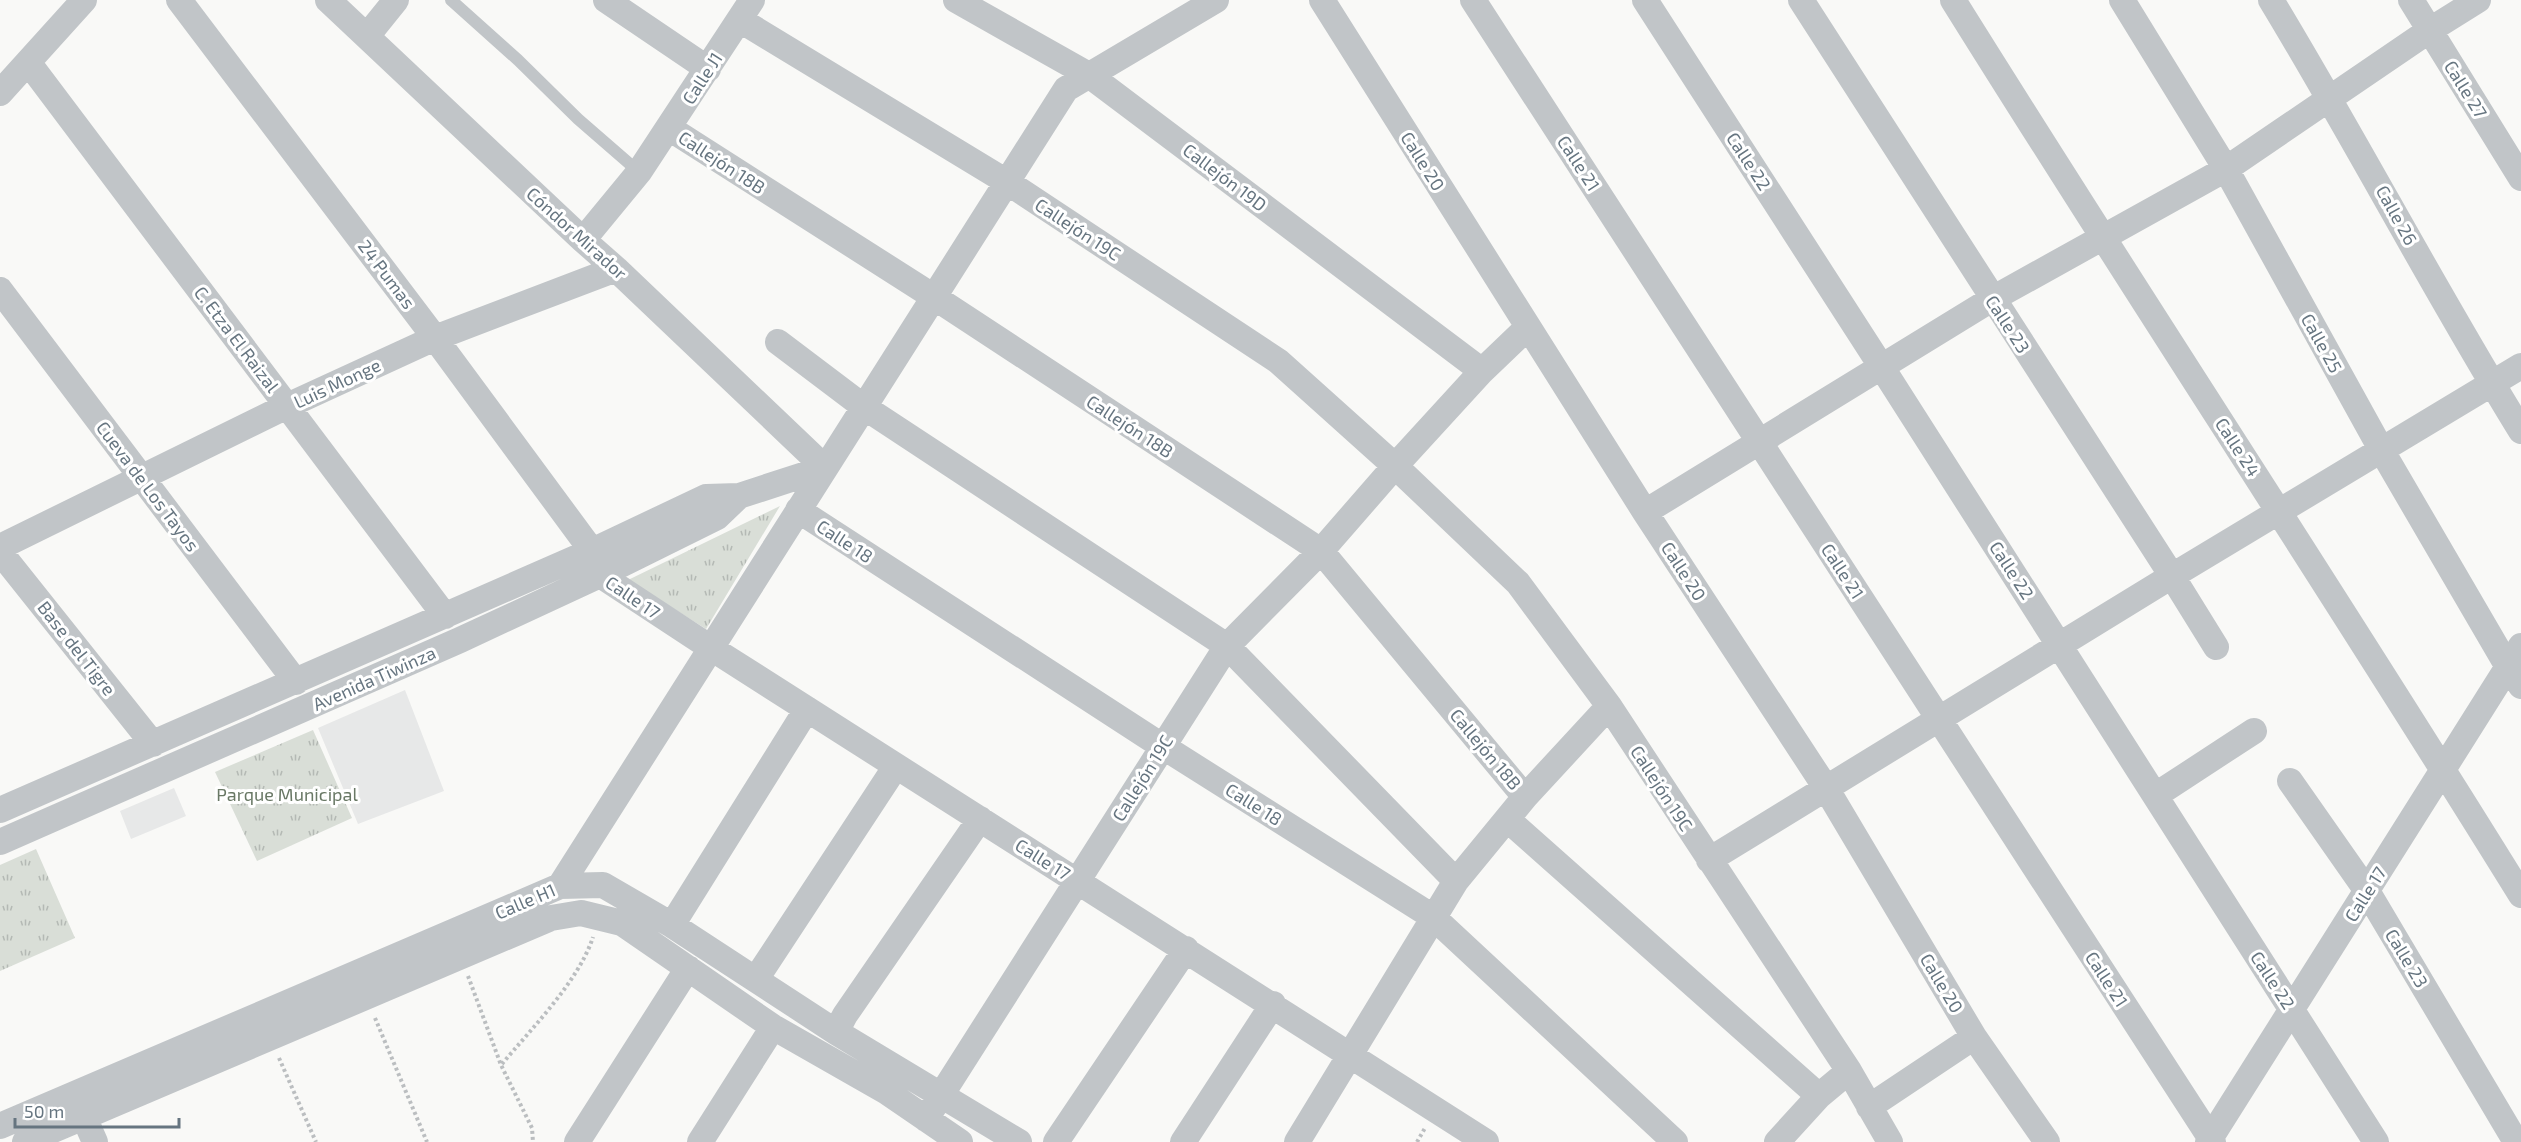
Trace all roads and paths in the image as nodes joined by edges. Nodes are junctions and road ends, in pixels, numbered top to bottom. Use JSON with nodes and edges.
{"nodes":[{"id":1,"x":84,"y":0,"type":"edge"},
{"id":2,"x":179,"y":0,"type":"edge"},
{"id":3,"x":328,"y":0,"type":"edge"},
{"id":4,"x":396,"y":0,"type":"edge"},
{"id":5,"x":451,"y":0,"type":"edge"},
{"id":6,"x":606,"y":0,"type":"edge"},
{"id":7,"x":956,"y":0,"type":"edge"},
{"id":8,"x":1216,"y":0,"type":"edge"},
{"id":9,"x":1322,"y":0,"type":"edge"},
{"id":10,"x":1473,"y":0,"type":"edge"},
{"id":11,"x":1645,"y":0,"type":"edge"},
{"id":12,"x":1953,"y":0,"type":"edge"},
{"id":13,"x":2122,"y":0,"type":"edge"},
{"id":14,"x":2271,"y":0,"type":"edge"},
{"id":15,"x":2411,"y":0,"type":"edge"},
{"id":16,"x":2478,"y":0,"type":"edge"},
{"id":17,"x":1803,"y":1,"type":"edge"},
{"id":18,"x":1182,"y":8,"type":"edge"},
{"id":19,"x":746,"y":10,"type":"edge"},
{"id":20,"x":2430,"y":30,"type":"junction"},
{"id":21,"x":366,"y":36,"type":"junction"},
{"id":22,"x":28,"y":62,"type":"junction"},
{"id":23,"x":708,"y":69,"type":"junction"},
{"id":24,"x":1089,"y":75,"type":"junction"},
{"id":25,"x":0,"y":93,"type":"edge"},
{"id":26,"x":2331,"y":99,"type":"junction"},
{"id":27,"x":669,"y":128,"type":"junction"},
{"id":28,"x":2226,"y":169,"type":"junction"},
{"id":29,"x":639,"y":172,"type":"junction"},
{"id":30,"x":2521,"y":178,"type":"edge"},
{"id":31,"x":1006,"y":182,"type":"junction"},
{"id":32,"x":2102,"y":238,"type":"junction"},
{"id":33,"x":583,"y":240,"type":"junction"},
{"id":34,"x":616,"y":269,"type":"junction"},
{"id":35,"x":0,"y":290,"type":"edge"},
{"id":36,"x":934,"y":297,"type":"junction"},
{"id":37,"x":1992,"y":299,"type":"junction"},
{"id":38,"x":1528,"y":327,"type":"junction"},
{"id":39,"x":435,"y":338,"type":"junction"},
{"id":40,"x":778,"y":342,"type":"dead end"},
{"id":41,"x":1881,"y":366,"type":"junction"},
{"id":42,"x":2521,"y":366,"type":"edge"},
{"id":43,"x":1482,"y":371,"type":"junction"},
{"id":44,"x":2492,"y":384,"type":"junction"},
{"id":45,"x":287,"y":406,"type":"junction"},
{"id":46,"x":864,"y":407,"type":"junction"},
{"id":47,"x":2521,"y":431,"type":"edge"},
{"id":48,"x":1759,"y":441,"type":"junction"},
{"id":49,"x":2382,"y":451,"type":"junction"},
{"id":50,"x":1395,"y":466,"type":"junction"},
{"id":51,"x":825,"y":468,"type":"junction"},
{"id":52,"x":142,"y":478,"type":"junction"},
{"id":53,"x":739,"y":496,"type":"junction"},
{"id":54,"x":798,"y":510,"type":"junction"},
{"id":55,"x":1645,"y":512,"type":"junction"},
{"id":56,"x":2280,"y":512,"type":"junction"},
{"id":57,"x":0,"y":547,"type":"edge"},
{"id":58,"x":592,"y":551,"type":"junction"},
{"id":59,"x":1321,"y":551,"type":"junction"},
{"id":60,"x":0,"y":552,"type":"edge"},
{"id":61,"x":600,"y":575,"type":"junction"},
{"id":62,"x":2172,"y":576,"type":"junction"},
{"id":63,"x":445,"y":616,"type":"junction"},
{"id":64,"x":1227,"y":646,"type":"junction"},
{"id":65,"x":2060,"y":646,"type":"junction"},
{"id":66,"x":2216,"y":647,"type":"dead end"},
{"id":67,"x":711,"y":648,"type":"junction"},
{"id":68,"x":2517,"y":666,"type":"edge"},
{"id":69,"x":296,"y":682,"type":"junction"},
{"id":70,"x":1609,"y":705,"type":"junction"},
{"id":71,"x":807,"y":709,"type":"junction"},
{"id":72,"x":1939,"y":720,"type":"junction"},
{"id":73,"x":2254,"y":731,"type":"dead end"},
{"id":74,"x":153,"y":744,"type":"junction"},
{"id":75,"x":1162,"y":746,"type":"junction"},
{"id":76,"x":896,"y":766,"type":"junction"},
{"id":77,"x":2443,"y":769,"type":"junction"},
{"id":78,"x":2290,"y":781,"type":"dead end"},
{"id":79,"x":1826,"y":788,"type":"junction"},
{"id":80,"x":2156,"y":795,"type":"junction"},
{"id":81,"x":1525,"y":797,"type":"junction"},
{"id":82,"x":1,"y":807,"type":"edge"},
{"id":83,"x":980,"y":819,"type":"junction"},
{"id":84,"x":1508,"y":819,"type":"junction"},
{"id":85,"x":0,"y":842,"type":"edge"},
{"id":86,"x":1709,"y":860,"type":"junction"},
{"id":87,"x":1078,"y":881,"type":"junction"},
{"id":88,"x":1456,"y":881,"type":"junction"},
{"id":89,"x":560,"y":886,"type":"junction"},
{"id":90,"x":2367,"y":891,"type":"junction"},
{"id":91,"x":2521,"y":895,"type":"edge"},
{"id":92,"x":1433,"y":917,"type":"junction"},
{"id":93,"x":600,"y":918,"type":"junction"},
{"id":94,"x":672,"y":925,"type":"junction"},
{"id":95,"x":1186,"y":949,"type":"junction"},
{"id":96,"x":461,"y":956,"type":"junction"},
{"id":97,"x":688,"y":968,"type":"junction"},
{"id":98,"x":756,"y":980,"type":"junction"},
{"id":99,"x":367,"y":996,"type":"junction"},
{"id":100,"x":1273,"y":1004,"type":"junction"},
{"id":101,"x":2292,"y":1009,"type":"junction"},
{"id":102,"x":773,"y":1026,"type":"junction"},
{"id":103,"x":836,"y":1032,"type":"junction"},
{"id":104,"x":270,"y":1037,"type":"junction"},
{"id":105,"x":1974,"y":1037,"type":"junction"},
{"id":106,"x":1350,"y":1054,"type":"junction"},
{"id":107,"x":501,"y":1065,"type":"junction"},
{"id":108,"x":1849,"y":1071,"type":"junction"},
{"id":109,"x":942,"y":1096,"type":"junction"},
{"id":110,"x":1819,"y":1096,"type":"junction"},
{"id":111,"x":1869,"y":1107,"type":"junction"},
{"id":112,"x":84,"y":1117,"type":"junction"},
{"id":113,"x":0,"y":1126,"type":"edge"},
{"id":114,"x":942,"y":1134,"type":"edge"},
{"id":115,"x":2210,"y":1141,"type":"edge"},
{"id":116,"x":25,"y":1142,"type":"edge"},
{"id":117,"x":95,"y":1142,"type":"edge"},
{"id":118,"x":316,"y":1142,"type":"edge"},
{"id":119,"x":427,"y":1142,"type":"edge"},
{"id":120,"x":533,"y":1142,"type":"edge"},
{"id":121,"x":578,"y":1142,"type":"edge"},
{"id":122,"x":700,"y":1142,"type":"edge"},
{"id":123,"x":1019,"y":1142,"type":"edge"},
{"id":124,"x":1056,"y":1142,"type":"edge"},
{"id":125,"x":1183,"y":1142,"type":"edge"},
{"id":126,"x":1297,"y":1142,"type":"edge"},
{"id":127,"x":1486,"y":1142,"type":"edge"},
{"id":128,"x":1675,"y":1142,"type":"edge"},
{"id":129,"x":1777,"y":1142,"type":"edge"},
{"id":130,"x":1890,"y":1142,"type":"edge"},
{"id":131,"x":2047,"y":1142,"type":"edge"},
{"id":132,"x":2376,"y":1142,"type":"edge"},
{"id":133,"x":2516,"y":1142,"type":"edge"}],
"edges":[{"from":1,"to":22,"type":"street"},
{"from":2,"to":39,"type":"street","name":"24 Pumas"},
{"from":3,"to":21,"type":"street","name":"Cóndor Mirador"},
{"from":4,"to":21,"type":"street"},
{"from":5,"to":29,"type":"lane"},
{"from":6,"to":23,"type":"street"},
{"from":7,"to":24,"type":"street","name":"Callejón 19D"},
{"from":8,"to":18,"type":"street"},
{"from":9,"to":38,"type":"street","name":"Calle 20"},
{"from":10,"to":48,"type":"street","name":"Calle 21"},
{"from":11,"to":41,"type":"street","name":"Calle 22"},
{"from":12,"to":32,"type":"street","name":"Calle 24"},
{"from":13,"to":28,"type":"street","name":"Calle 25"},
{"from":14,"to":26,"type":"street","name":"Calle 26"},
{"from":15,"to":20,"type":"street","name":"Calle 27"},
{"from":16,"to":20,"type":"street"},
{"from":17,"to":37,"type":"street","name":"Calle 23"},
{"from":18,"to":24,"type":"street"},
{"from":19,"to":23,"type":"street","name":"Calle J1"},
{"from":19,"to":31,"type":"street","name":"Callejón 19C"},
{"from":20,"to":26,"type":"street"},
{"from":20,"to":30,"type":"street","name":"Calle 27"},
{"from":21,"to":33,"type":"street","name":"Cóndor Mirador"},
{"from":22,"to":25,"type":"street"},
{"from":22,"to":45,"type":"street","name":"C. Etza El Raizal"},
{"from":23,"to":27,"type":"street","name":"Calle J1"},
{"from":24,"to":31,"type":"street"},
{"from":24,"to":43,"type":"street","name":"Callejón 19D"},
{"from":26,"to":28,"type":"street"},
{"from":26,"to":44,"type":"street","name":"Calle 26"},
{"from":27,"to":29,"type":"street","name":"Calle J1"},
{"from":27,"to":36,"type":"street","name":"Callejón 18B"},
{"from":28,"to":32,"type":"street"},
{"from":28,"to":49,"type":"street","name":"Calle 25"},
{"from":29,"to":33,"type":"street","name":"Calle J1"},
{"from":31,"to":36,"type":"street"},
{"from":31,"to":50,"type":"street","name":"Callejón 19C"},
{"from":32,"to":37,"type":"street"},
{"from":32,"to":56,"type":"street","name":"Calle 24"},
{"from":33,"to":34,"type":"street","name":"Cóndor Mirador"},
{"from":34,"to":39,"type":"street","name":"Luis Monge"},
{"from":34,"to":51,"type":"street","name":"Cóndor Mirador"},
{"from":35,"to":52,"type":"street","name":"Cueva de Los Tayos"},
{"from":36,"to":46,"type":"street"},
{"from":36,"to":59,"type":"street","name":"Callejón 18B"},
{"from":37,"to":41,"type":"street"},
{"from":37,"to":62,"type":"street","name":"Calle 23"},
{"from":38,"to":43,"type":"street"},
{"from":38,"to":55,"type":"street","name":"Calle 20"},
{"from":39,"to":45,"type":"street","name":"Luis Monge"},
{"from":39,"to":58,"type":"street","name":"24 Pumas"},
{"from":40,"to":46,"type":"street"},
{"from":41,"to":48,"type":"street"},
{"from":41,"to":65,"type":"street","name":"Calle 22"},
{"from":42,"to":44,"type":"street"},
{"from":43,"to":50,"type":"street"},
{"from":44,"to":47,"type":"street","name":"Calle 26"},
{"from":44,"to":49,"type":"street"},
{"from":45,"to":52,"type":"street","name":"Luis Monge"},
{"from":45,"to":63,"type":"street","name":"C. Etza El Raizal"},
{"from":46,"to":51,"type":"street"},
{"from":46,"to":64,"type":"street"},
{"from":48,"to":55,"type":"street"},
{"from":48,"to":72,"type":"street","name":"Calle 21"},
{"from":49,"to":56,"type":"street"},
{"from":49,"to":68,"type":"street","name":"Calle 25"},
{"from":50,"to":59,"type":"street","name":"Callejón 19C"},
{"from":50,"to":70,"type":"street","name":"Callejón 19C"},
{"from":51,"to":53,"type":"street","name":"Avenida Tiwinza"},
{"from":51,"to":54,"type":"street"},
{"from":52,"to":57,"type":"street","name":"Luis Monge"},
{"from":52,"to":69,"type":"street","name":"Cueva de Los Tayos"},
{"from":53,"to":58,"type":"street","name":"Avenida Tiwinza"},
{"from":53,"to":61,"type":"street","name":"Avenida Tiwinza"},
{"from":54,"to":67,"type":"street"},
{"from":54,"to":75,"type":"street","name":"Calle 18"},
{"from":55,"to":79,"type":"street","name":"Calle 20"},
{"from":56,"to":62,"type":"street"},
{"from":56,"to":77,"type":"street","name":"Calle 24"},
{"from":58,"to":63,"type":"street","name":"Avenida Tiwinza"},
{"from":59,"to":64,"type":"street","name":"Callejón 19C"},
{"from":59,"to":81,"type":"street","name":"Callejón 18B"},
{"from":60,"to":74,"type":"street","name":"Base del Tigre"},
{"from":61,"to":67,"type":"street","name":"Calle 17"},
{"from":61,"to":85,"type":"street","name":"Avenida Tiwinza"},
{"from":62,"to":65,"type":"street"},
{"from":62,"to":66,"type":"street","name":"Calle 23"},
{"from":63,"to":69,"type":"street","name":"Avenida Tiwinza"},
{"from":64,"to":75,"type":"street","name":"Callejón 19C"},
{"from":64,"to":88,"type":"street"},
{"from":65,"to":72,"type":"street"},
{"from":65,"to":80,"type":"street","name":"Calle 22"},
{"from":67,"to":71,"type":"street","name":"Calle 17"},
{"from":67,"to":89,"type":"street"},
{"from":68,"to":77,"type":"street","name":"Calle 17"},
{"from":69,"to":74,"type":"street","name":"Avenida Tiwinza"},
{"from":70,"to":81,"type":"street"},
{"from":70,"to":86,"type":"street","name":"Callejón 19C"},
{"from":71,"to":76,"type":"street","name":"Calle 17"},
{"from":71,"to":94,"type":"street"},
{"from":72,"to":79,"type":"street"},
{"from":72,"to":115,"type":"street","name":"Calle 21"},
{"from":73,"to":80,"type":"street"},
{"from":74,"to":82,"type":"street","name":"Avenida Tiwinza"},
{"from":75,"to":87,"type":"street","name":"Callejón 19C"},
{"from":75,"to":92,"type":"street","name":"Calle 18"},
{"from":76,"to":83,"type":"street","name":"Calle 17"},
{"from":76,"to":98,"type":"street"},
{"from":77,"to":90,"type":"street","name":"Calle 17"},
{"from":77,"to":91,"type":"street","name":"Calle 24"},
{"from":78,"to":90,"type":"street","name":"Calle 23"},
{"from":79,"to":86,"type":"street"},
{"from":79,"to":105,"type":"street","name":"Calle 20"},
{"from":80,"to":101,"type":"street","name":"Calle 22"},
{"from":81,"to":84,"type":"street"},
{"from":83,"to":87,"type":"street","name":"Calle 17"},
{"from":83,"to":103,"type":"street"},
{"from":84,"to":88,"type":"street"},
{"from":84,"to":110,"type":"street"},
{"from":86,"to":108,"type":"street","name":"Callejón 19C"},
{"from":87,"to":95,"type":"street","name":"Calle 17"},
{"from":87,"to":109,"type":"street","name":"Callejón 19C"},
{"from":88,"to":92,"type":"street"},
{"from":89,"to":94,"type":"street","name":"Calle H1"},
{"from":89,"to":113,"type":"street","name":"Calle H1"},
{"from":90,"to":101,"type":"street","name":"Calle 17"},
{"from":90,"to":133,"type":"street","name":"Calle 23"},
{"from":92,"to":106,"type":"street"},
{"from":92,"to":128,"type":"street","name":"Calle 18"},
{"from":93,"to":96,"type":"street","name":"Calle H1"},
{"from":93,"to":97,"type":"street","name":"Calle H1"},
{"from":93,"to":107,"type":"path"},
{"from":94,"to":98,"type":"street","name":"Calle H1"},
{"from":95,"to":100,"type":"street","name":"Calle 17"},
{"from":95,"to":124,"type":"street"},
{"from":96,"to":99,"type":"street","name":"Calle H1"},
{"from":96,"to":107,"type":"path"},
{"from":97,"to":102,"type":"street","name":"Calle H1"},
{"from":97,"to":121,"type":"street"},
{"from":98,"to":103,"type":"street","name":"Calle H1"},
{"from":99,"to":104,"type":"street","name":"Calle H1"},
{"from":99,"to":119,"type":"path"},
{"from":100,"to":106,"type":"street","name":"Calle 17"},
{"from":100,"to":125,"type":"street"},
{"from":101,"to":115,"type":"street","name":"Calle 17"},
{"from":101,"to":132,"type":"street","name":"Calle 22"},
{"from":102,"to":114,"type":"street","name":"Calle H1"},
{"from":102,"to":122,"type":"street"},
{"from":103,"to":109,"type":"street","name":"Calle H1"},
{"from":104,"to":112,"type":"street","name":"Calle H1"},
{"from":104,"to":118,"type":"path"},
{"from":105,"to":111,"type":"street"},
{"from":105,"to":131,"type":"street","name":"Calle 20"},
{"from":106,"to":126,"type":"street"},
{"from":106,"to":127,"type":"street","name":"Calle 17"},
{"from":107,"to":120,"type":"path"},
{"from":108,"to":110,"type":"street"},
{"from":108,"to":111,"type":"street","name":"Callejón 19C"},
{"from":109,"to":114,"type":"street","name":"Callejón 19C"},
{"from":109,"to":123,"type":"street","name":"Calle H1"},
{"from":110,"to":129,"type":"street"},
{"from":111,"to":130,"type":"street","name":"Callejón 19C"},
{"from":112,"to":116,"type":"street","name":"Calle H1"},
{"from":112,"to":117,"type":"street"}]}
